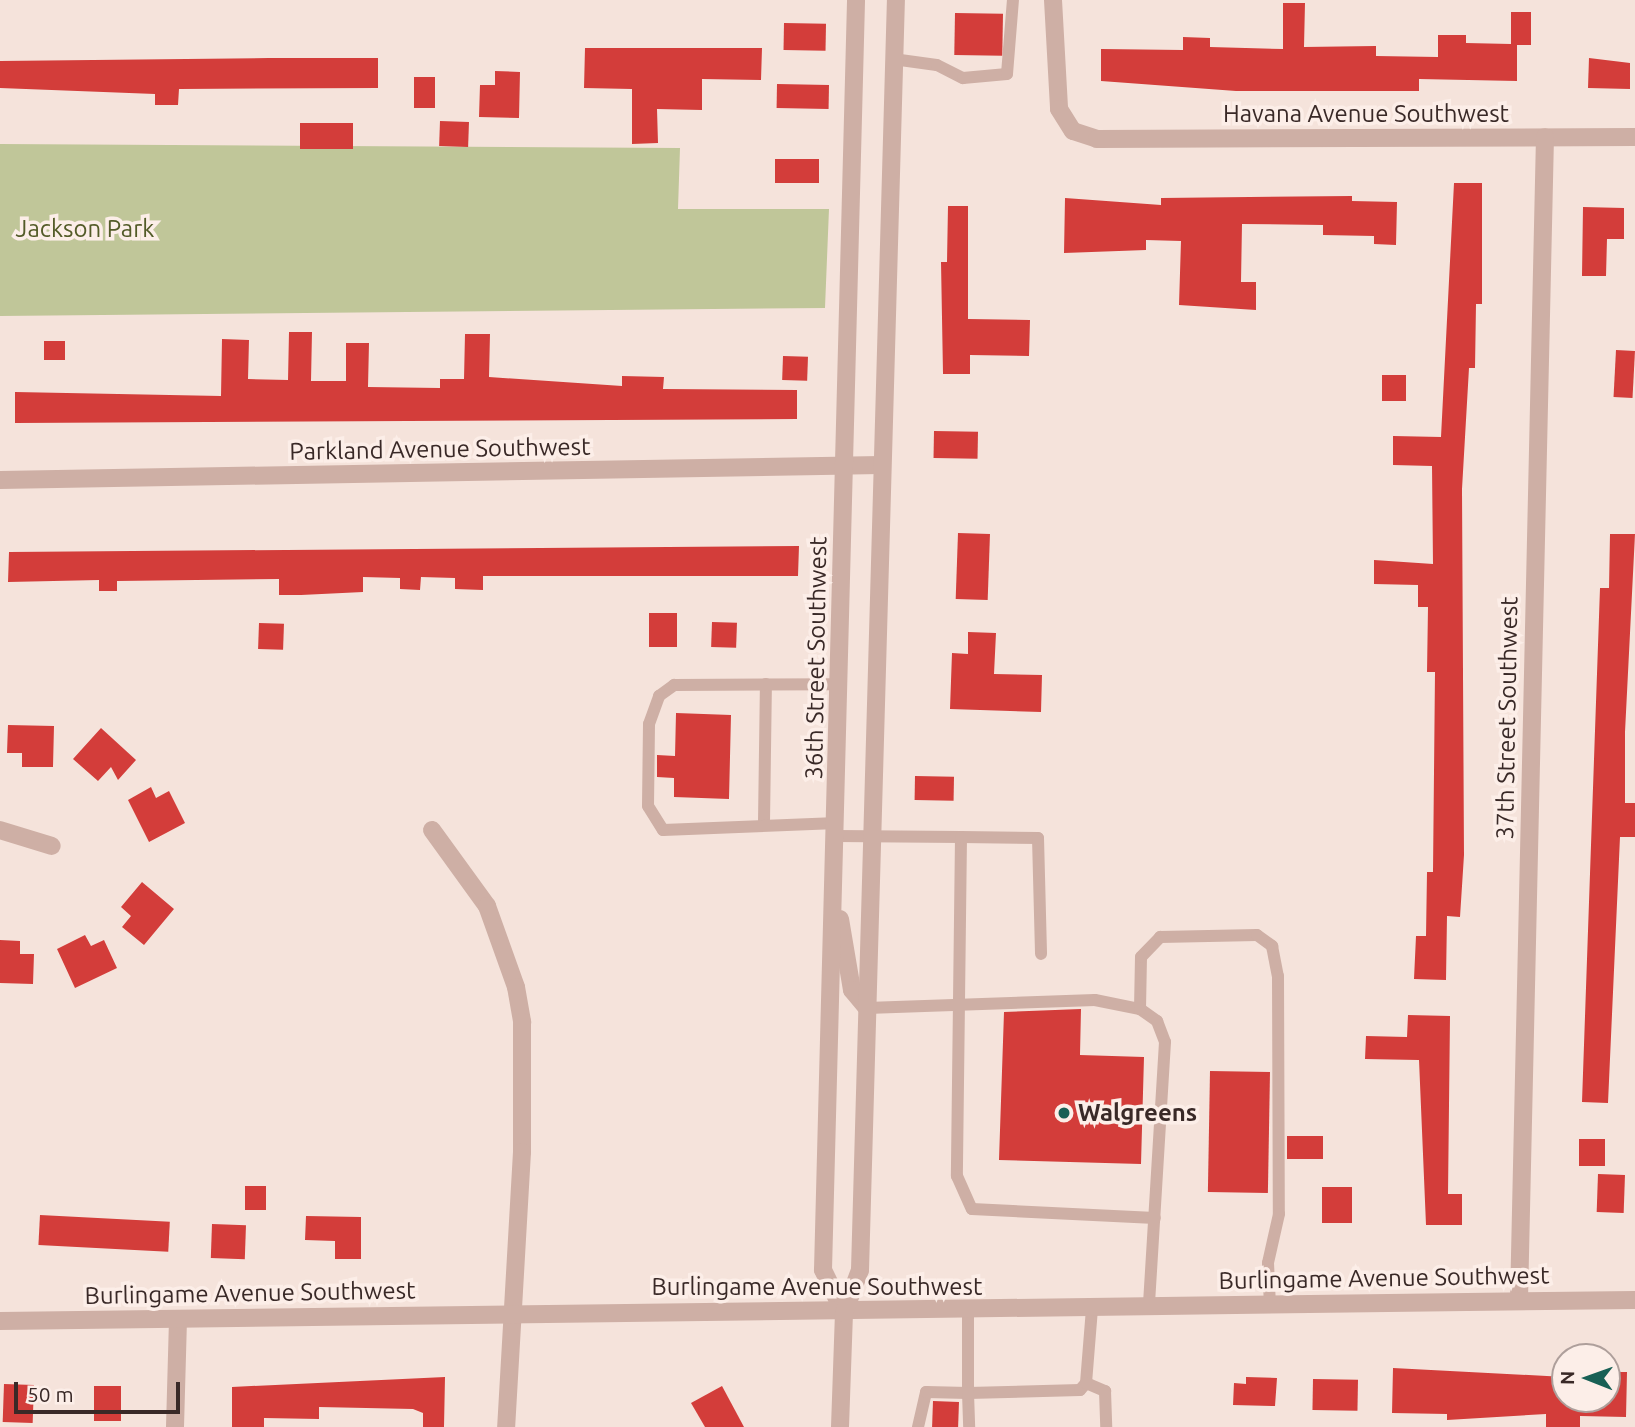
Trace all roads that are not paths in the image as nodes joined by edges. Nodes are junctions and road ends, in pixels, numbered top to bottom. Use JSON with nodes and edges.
{"nodes":[{"id":1,"x":856,"y":0,"type":"edge"},
{"id":2,"x":896,"y":0,"type":"edge"},
{"id":3,"x":1013,"y":0,"type":"edge"},
{"id":4,"x":1054,"y":0,"type":"edge"},
{"id":5,"x":893,"y":59,"type":"junction"},
{"id":6,"x":1635,"y":137,"type":"edge"},
{"id":7,"x":1545,"y":138,"type":"junction"},
{"id":8,"x":881,"y":465,"type":"junction"},
{"id":9,"x":845,"y":467,"type":"junction"},
{"id":10,"x":0,"y":480,"type":"edge"},
{"id":11,"x":766,"y":684,"type":"junction"},
{"id":12,"x":840,"y":684,"type":"junction"},
{"id":13,"x":764,"y":822,"type":"junction"},
{"id":14,"x":837,"y":829,"type":"junction"},
{"id":15,"x":0,"y":830,"type":"edge"},
{"id":16,"x":432,"y":830,"type":"dead end"},
{"id":17,"x":873,"y":837,"type":"junction"},
{"id":18,"x":961,"y":837,"type":"junction"},
{"id":19,"x":52,"y":846,"type":"dead end"},
{"id":20,"x":835,"y":899,"type":"junction"},
{"id":21,"x":1041,"y":954,"type":"dead end"},
{"id":22,"x":959,"y":1003,"type":"junction"},
{"id":23,"x":867,"y":1008,"type":"junction"},
{"id":24,"x":1140,"y":1009,"type":"junction"},
{"id":25,"x":1155,"y":1218,"type":"junction"},
{"id":26,"x":1519,"y":1300,"type":"junction"},
{"id":27,"x":1635,"y":1300,"type":"edge"},
{"id":28,"x":1270,"y":1305,"type":"junction"},
{"id":29,"x":1149,"y":1307,"type":"junction"},
{"id":30,"x":1092,"y":1309,"type":"junction"},
{"id":31,"x":968,"y":1310,"type":"junction"},
{"id":32,"x":511,"y":1313,"type":"junction"},
{"id":33,"x":844,"y":1313,"type":"junction"},
{"id":34,"x":178,"y":1320,"type":"junction"},
{"id":35,"x":0,"y":1321,"type":"edge"},
{"id":36,"x":1086,"y":1384,"type":"junction"},
{"id":37,"x":968,"y":1392,"type":"junction"},
{"id":38,"x":174,"y":1427,"type":"edge"},
{"id":39,"x":506,"y":1427,"type":"edge"},
{"id":40,"x":840,"y":1427,"type":"edge"},
{"id":41,"x":918,"y":1427,"type":"edge"},
{"id":42,"x":969,"y":1427,"type":"edge"},
{"id":43,"x":1106,"y":1427,"type":"edge"}],
"edges":[{"from":1,"to":9,"type":"street","name":"36th Street Southwest"},
{"from":2,"to":5,"type":"street","name":"36th Street Southwest"},
{"from":3,"to":5,"type":"lane"},
{"from":4,"to":7,"type":"street","name":"Havana Avenue Southwest"},
{"from":5,"to":8,"type":"street","name":"36th Street Southwest"},
{"from":6,"to":7,"type":"street","name":"Havana Avenue Southwest"},
{"from":7,"to":26,"type":"street","name":"37th Street Southwest"},
{"from":8,"to":9,"type":"street","name":"Parkland Avenue Southwest"},
{"from":8,"to":17,"type":"street","name":"36th Street Southwest"},
{"from":9,"to":10,"type":"street","name":"Parkland Avenue Southwest"},
{"from":9,"to":12,"type":"street","name":"36th Street Southwest"},
{"from":11,"to":12,"type":"lane"},
{"from":11,"to":13,"type":"lane"},
{"from":11,"to":13,"type":"lane"},
{"from":12,"to":14,"type":"street","name":"36th Street Southwest"},
{"from":13,"to":14,"type":"lane"},
{"from":14,"to":17,"type":"lane"},
{"from":14,"to":20,"type":"street","name":"36th Street Southwest"},
{"from":15,"to":19,"type":"street"},
{"from":16,"to":32,"type":"street"},
{"from":17,"to":18,"type":"lane"},
{"from":17,"to":23,"type":"street","name":"36th Street Southwest"},
{"from":18,"to":21,"type":"lane"},
{"from":18,"to":22,"type":"lane"},
{"from":20,"to":23,"type":"street"},
{"from":20,"to":33,"type":"street","name":"36th Street Southwest"},
{"from":22,"to":23,"type":"lane"},
{"from":22,"to":24,"type":"lane"},
{"from":22,"to":25,"type":"lane"},
{"from":23,"to":33,"type":"street","name":"36th Street Southwest"},
{"from":24,"to":25,"type":"lane"},
{"from":24,"to":28,"type":"lane"},
{"from":25,"to":29,"type":"lane"},
{"from":26,"to":27,"type":"street","name":"Burlingame Avenue Southwest"},
{"from":26,"to":28,"type":"street","name":"Burlingame Avenue Southwest"},
{"from":28,"to":29,"type":"street","name":"Burlingame Avenue Southwest"},
{"from":29,"to":30,"type":"street","name":"Burlingame Avenue Southwest"},
{"from":30,"to":31,"type":"street","name":"Burlingame Avenue Southwest"},
{"from":30,"to":36,"type":"lane"},
{"from":31,"to":33,"type":"street","name":"Burlingame Avenue Southwest"},
{"from":31,"to":37,"type":"lane"},
{"from":32,"to":33,"type":"street","name":"Burlingame Avenue Southwest"},
{"from":32,"to":34,"type":"street","name":"Burlingame Avenue Southwest"},
{"from":32,"to":39,"type":"street"},
{"from":33,"to":40,"type":"street","name":"36th Street Southwest"},
{"from":34,"to":35,"type":"street","name":"Burlingame Avenue Southwest"},
{"from":34,"to":38,"type":"street"},
{"from":36,"to":37,"type":"lane"},
{"from":36,"to":43,"type":"lane"},
{"from":37,"to":41,"type":"lane"},
{"from":37,"to":42,"type":"lane"}]}
